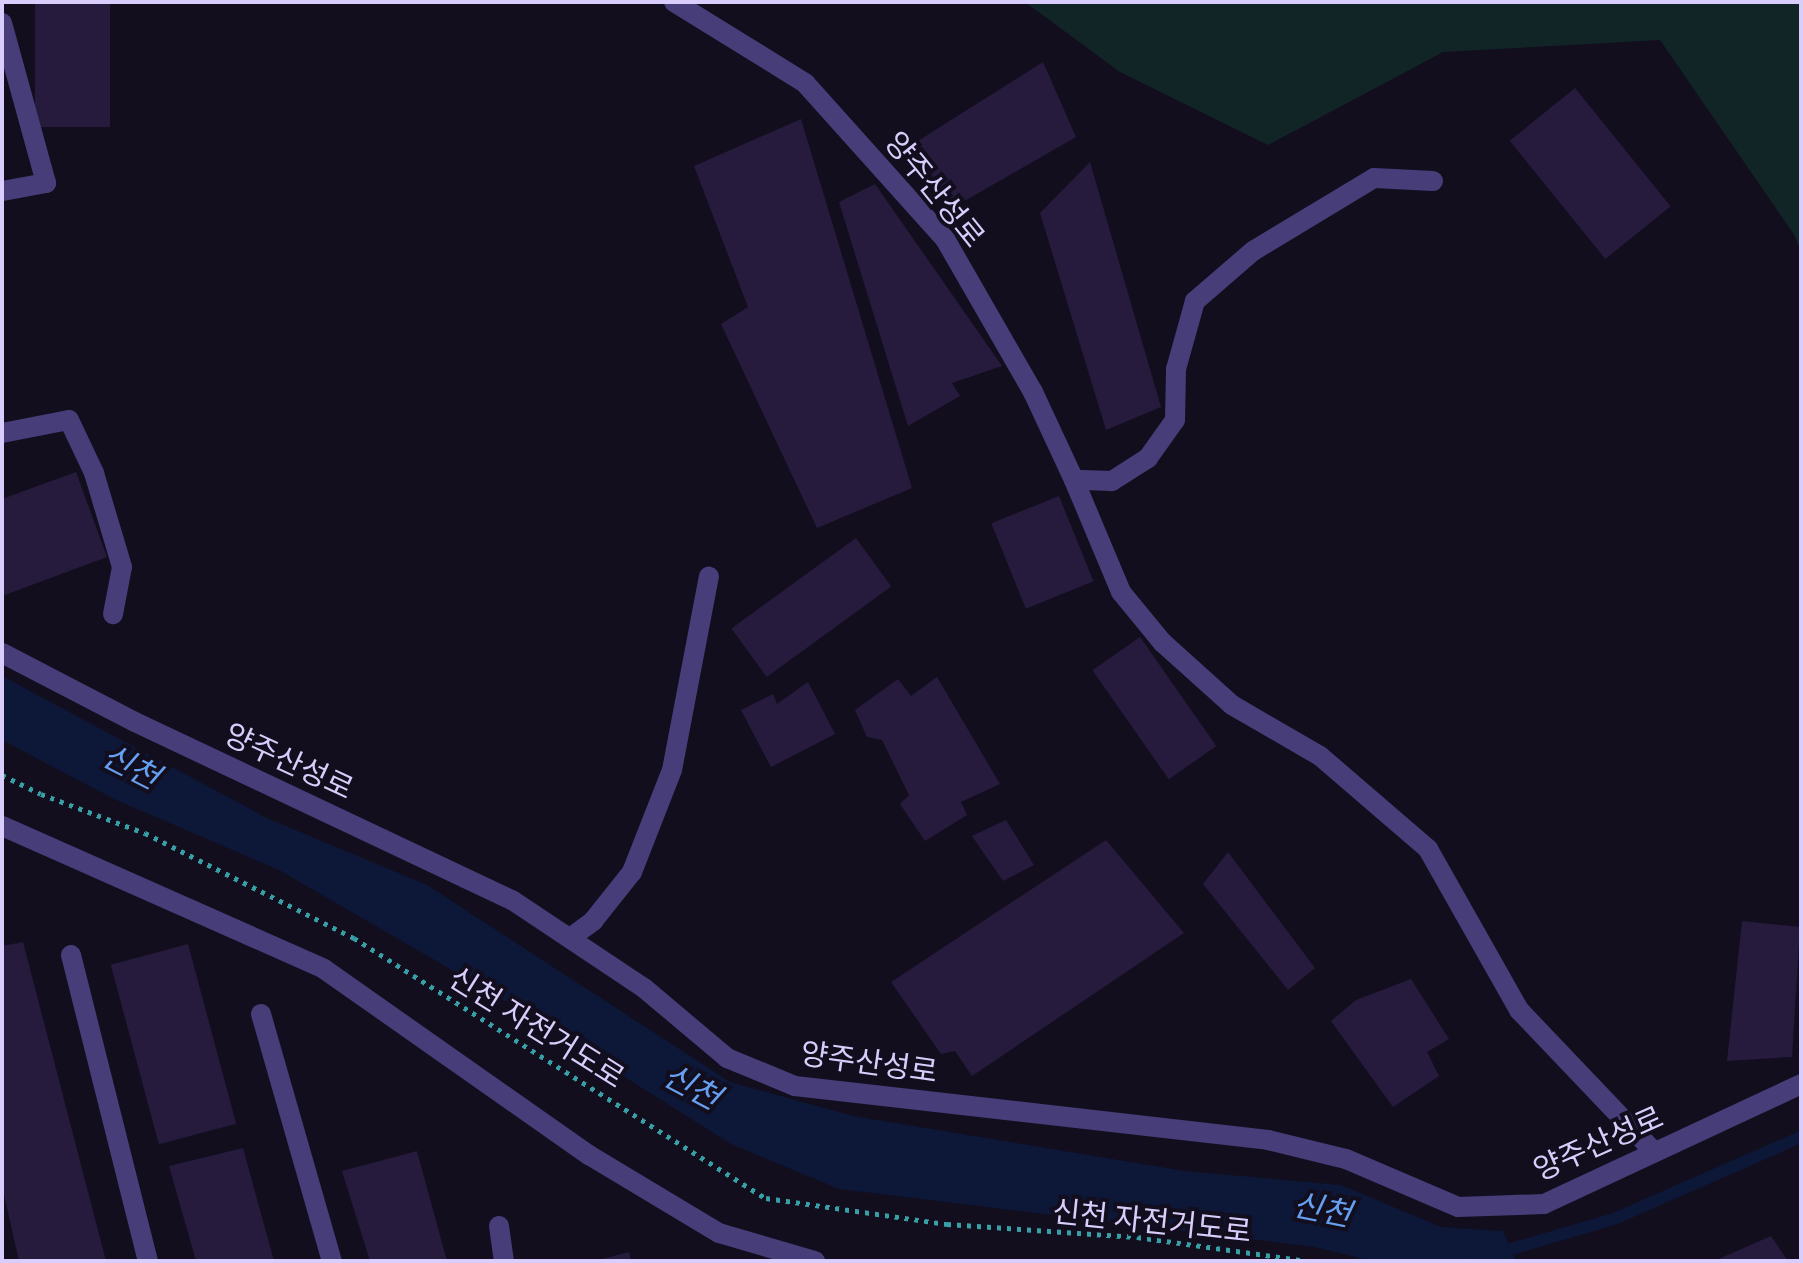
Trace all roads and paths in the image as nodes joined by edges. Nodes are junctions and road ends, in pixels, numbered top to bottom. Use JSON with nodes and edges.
{"nodes":[{"id":1,"x":674,"y":2,"type":"edge"},
{"id":2,"x":2,"y":23,"type":"edge"},
{"id":3,"x":1433,"y":181,"type":"dead end"},
{"id":4,"x":2,"y":191,"type":"edge"},
{"id":5,"x":2,"y":433,"type":"edge"},
{"id":6,"x":1074,"y":480,"type":"junction"},
{"id":7,"x":709,"y":576,"type":"dead end"},
{"id":8,"x":113,"y":614,"type":"dead end"},
{"id":9,"x":2,"y":653,"type":"edge"},
{"id":10,"x":2,"y":775,"type":"edge"},
{"id":11,"x":2,"y":826,"type":"edge"},
{"id":12,"x":570,"y":938,"type":"junction"},
{"id":13,"x":71,"y":955,"type":"dead end"},
{"id":14,"x":261,"y":1014,"type":"dead end"},
{"id":15,"x":1801,"y":1084,"type":"edge"},
{"id":16,"x":1654,"y":1152,"type":"junction"},
{"id":17,"x":499,"y":1226,"type":"dead end"},
{"id":18,"x":148,"y":1261,"type":"edge"},
{"id":19,"x":332,"y":1261,"type":"edge"},
{"id":20,"x":504,"y":1261,"type":"edge"},
{"id":21,"x":815,"y":1261,"type":"edge"},
{"id":22,"x":1307,"y":1261,"type":"edge"}],
"edges":[{"from":1,"to":6,"type":"street","name":"양주산성로"},
{"from":2,"to":4,"type":"street"},
{"from":3,"to":6,"type":"street"},
{"from":5,"to":8,"type":"street"},
{"from":6,"to":16,"type":"street","name":"양주산성로"},
{"from":7,"to":12,"type":"street"},
{"from":9,"to":12,"type":"street","name":"양주산성로"},
{"from":10,"to":22,"type":"path","name":"신천 자전거도로"},
{"from":11,"to":21,"type":"street"},
{"from":12,"to":16,"type":"street","name":"양주산성로"},
{"from":13,"to":18,"type":"street"},
{"from":14,"to":19,"type":"street"},
{"from":15,"to":16,"type":"street","name":"양주산성로"},
{"from":17,"to":20,"type":"street"}]}
